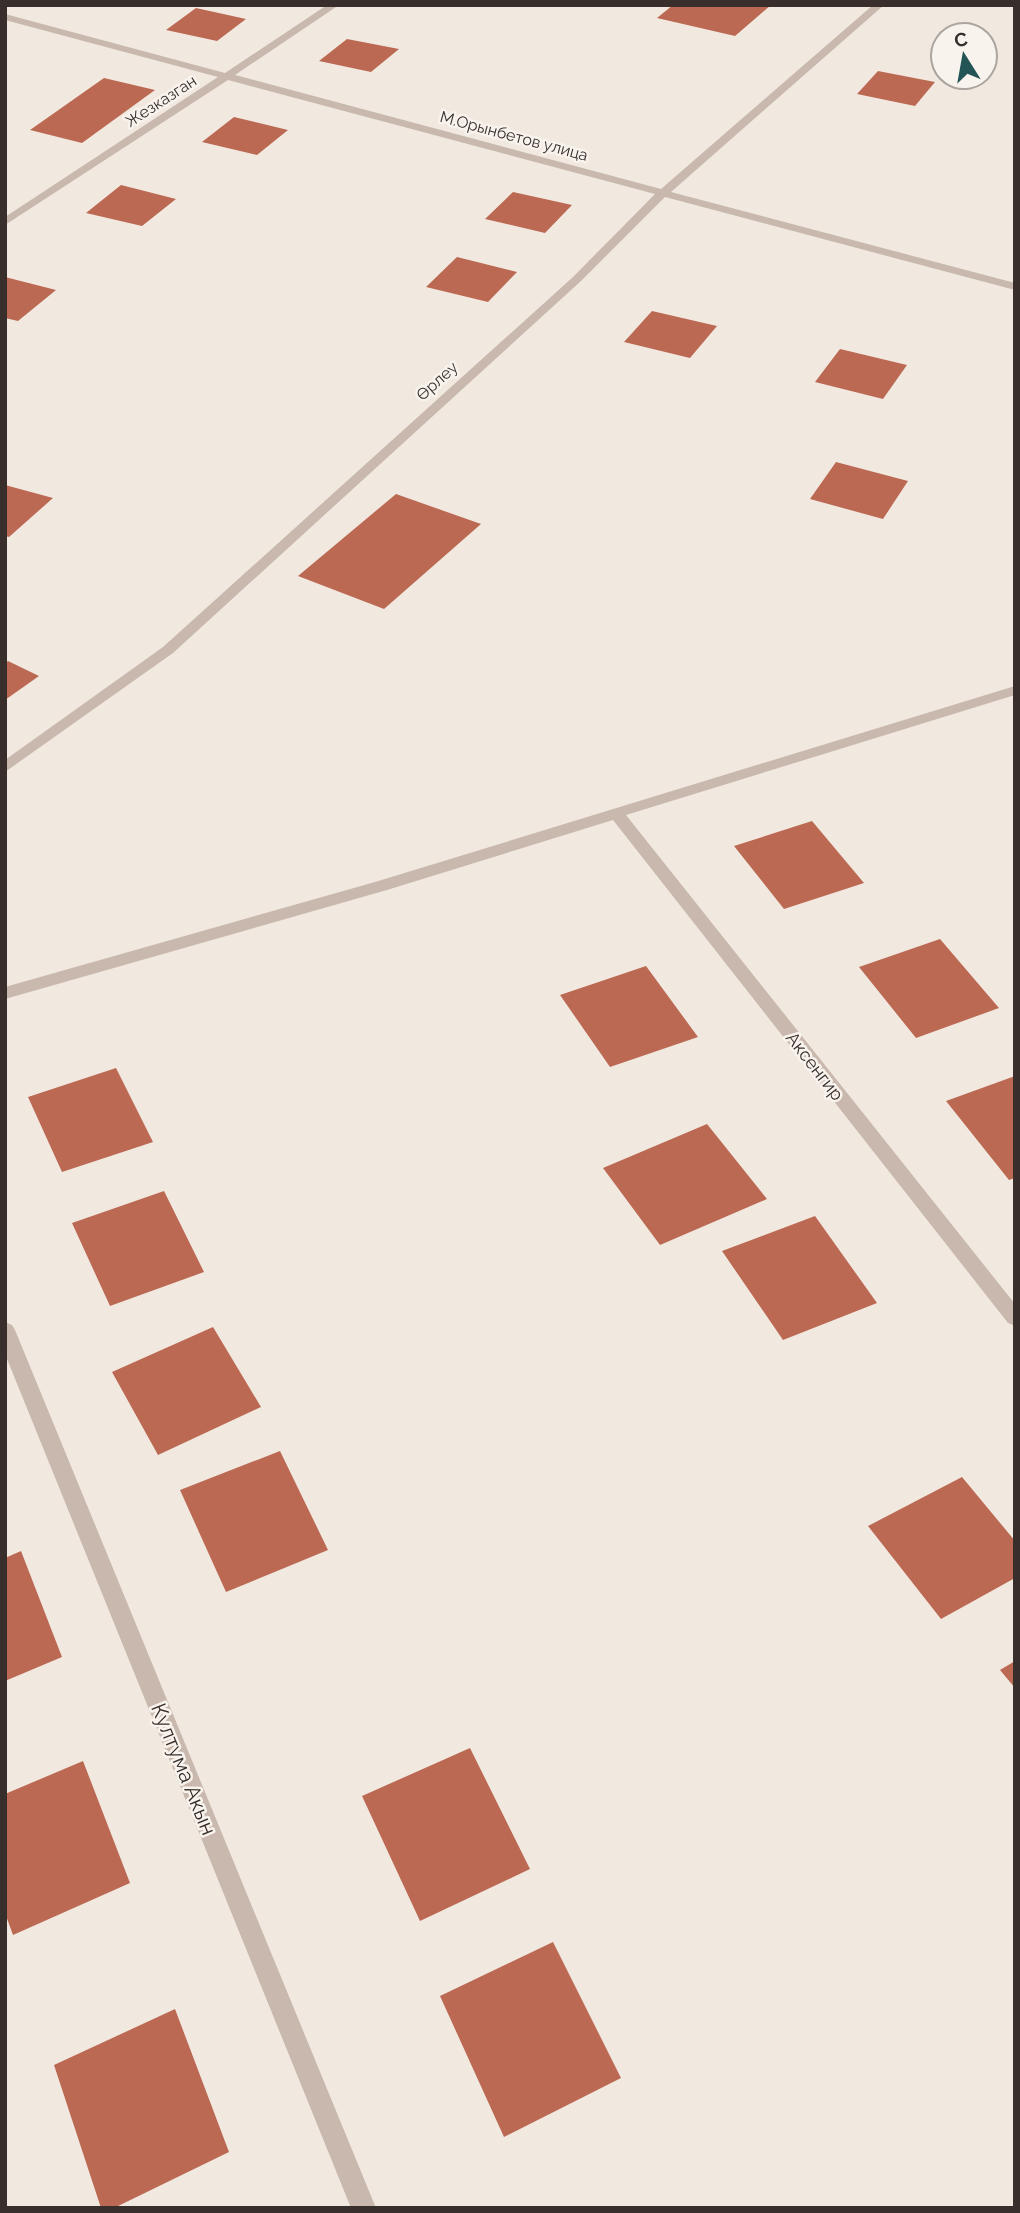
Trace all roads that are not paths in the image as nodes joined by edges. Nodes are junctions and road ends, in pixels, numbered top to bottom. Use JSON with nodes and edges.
{"nodes":[{"id":1,"x":334,"y":5,"type":"edge"},
{"id":2,"x":879,"y":5,"type":"edge"},
{"id":3,"x":5,"y":17,"type":"edge"},
{"id":4,"x":227,"y":76,"type":"junction"},
{"id":5,"x":663,"y":193,"type":"junction"},
{"id":6,"x":5,"y":222,"type":"edge"},
{"id":7,"x":1015,"y":287,"type":"edge"},
{"id":8,"x":1015,"y":690,"type":"edge"},
{"id":9,"x":5,"y":767,"type":"edge"},
{"id":10,"x":616,"y":813,"type":"junction"},
{"id":11,"x":5,"y":993,"type":"edge"},
{"id":12,"x":1015,"y":1318,"type":"edge"},
{"id":13,"x":5,"y":1330,"type":"edge"},
{"id":14,"x":364,"y":2208,"type":"edge"}],
"edges":[{"from":1,"to":4,"type":"street","name":"Жезказган"},
{"from":2,"to":5,"type":"street","name":"Өрлеу"},
{"from":3,"to":4,"type":"street","name":"М.Орынбетов улица"},
{"from":4,"to":5,"type":"street","name":"М.Орынбетов улица"},
{"from":4,"to":6,"type":"street","name":"Жезказган"},
{"from":5,"to":7,"type":"street","name":"М.Орынбетов улица"},
{"from":5,"to":9,"type":"street","name":"Өрлеу"},
{"from":8,"to":10,"type":"street"},
{"from":10,"to":11,"type":"street"},
{"from":10,"to":12,"type":"street","name":"Аксенгир"},
{"from":13,"to":14,"type":"street","name":"Култума Акын"}]}
